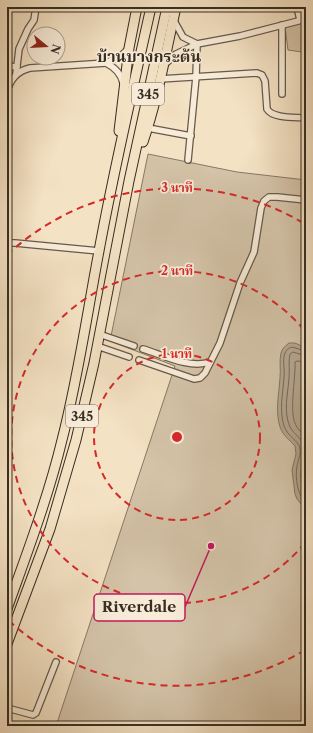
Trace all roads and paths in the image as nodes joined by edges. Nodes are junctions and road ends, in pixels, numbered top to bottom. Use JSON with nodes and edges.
{"nodes":[{"id":1,"x":36,"y":7,"type":"edge"},
{"id":2,"x":137,"y":7,"type":"edge"},
{"id":3,"x":151,"y":7,"type":"edge"},
{"id":4,"x":167,"y":7,"type":"edge"},
{"id":5,"x":176,"y":7,"type":"edge"},
{"id":6,"x":297,"y":7,"type":"edge"},
{"id":7,"x":173,"y":18,"type":"junction"},
{"id":8,"x":303,"y":20,"type":"edge"},
{"id":9,"x":282,"y":25,"type":"junction"},
{"id":10,"x":197,"y":44,"type":"junction"},
{"id":11,"x":129,"y":48,"type":"junction"},
{"id":12,"x":106,"y":63,"type":"junction"},
{"id":13,"x":7,"y":66,"type":"edge"},
{"id":14,"x":17,"y":67,"type":"junction"},
{"id":15,"x":163,"y":67,"type":"junction"},
{"id":16,"x":16,"y":74,"type":"junction"},
{"id":17,"x":196,"y":77,"type":"junction"},
{"id":18,"x":160,"y":79,"type":"junction"},
{"id":19,"x":7,"y":92,"type":"edge"},
{"id":20,"x":123,"y":93,"type":"junction"},
{"id":21,"x":282,"y":94,"type":"dead end"},
{"id":22,"x":306,"y":118,"type":"edge"},
{"id":23,"x":148,"y":128,"type":"junction"},
{"id":24,"x":191,"y":136,"type":"junction"},
{"id":25,"x":188,"y":160,"type":"dead end"},
{"id":26,"x":114,"y":178,"type":"junction"},
{"id":27,"x":129,"y":181,"type":"junction"},
{"id":28,"x":306,"y":200,"type":"edge"},
{"id":29,"x":7,"y":243,"type":"edge"},
{"id":30,"x":99,"y":251,"type":"junction"},
{"id":31,"x":99,"y":334,"type":"junction"},
{"id":32,"x":97,"y":346,"type":"junction"},
{"id":33,"x":134,"y":346,"type":"dead end"},
{"id":34,"x":143,"y":349,"type":"dead end"},
{"id":35,"x":129,"y":357,"type":"dead end"},
{"id":36,"x":139,"y":360,"type":"dead end"},
{"id":37,"x":210,"y":362,"type":"junction"},
{"id":38,"x":16,"y":583,"type":"junction"},
{"id":39,"x":7,"y":591,"type":"edge"},
{"id":40,"x":7,"y":609,"type":"edge"},
{"id":41,"x":7,"y":644,"type":"edge"},
{"id":42,"x":56,"y":662,"type":"dead end"},
{"id":43,"x":7,"y":708,"type":"edge"}],
"edges":[{"from":1,"to":14,"type":"street"},
{"from":2,"to":11,"type":"main road"},
{"from":3,"to":26,"type":"main road","number":"345"},
{"from":4,"to":27,"type":"main road","number":"345"},
{"from":5,"to":7,"type":"main road"},
{"from":6,"to":8,"type":"street"},
{"from":7,"to":10,"type":"street"},
{"from":7,"to":15,"type":"main road"},
{"from":8,"to":9,"type":"street"},
{"from":9,"to":10,"type":"street"},
{"from":9,"to":21,"type":"street"},
{"from":10,"to":15,"type":"street"},
{"from":10,"to":17,"type":"street"},
{"from":11,"to":12,"type":"street"},
{"from":11,"to":20,"type":"main road"},
{"from":12,"to":16,"type":"street"},
{"from":12,"to":20,"type":"street"},
{"from":13,"to":14,"type":"street"},
{"from":14,"to":16,"type":"street"},
{"from":15,"to":18,"type":"main road"},
{"from":16,"to":19,"type":"street"},
{"from":17,"to":18,"type":"street"},
{"from":17,"to":22,"type":"street"},
{"from":17,"to":24,"type":"street"},
{"from":18,"to":23,"type":"main road"},
{"from":20,"to":26,"type":"main road"},
{"from":23,"to":24,"type":"street"},
{"from":23,"to":27,"type":"main road"},
{"from":24,"to":25,"type":"street"},
{"from":26,"to":30,"type":"main road","number":"345"},
{"from":27,"to":31,"type":"main road","number":"345"},
{"from":28,"to":37,"type":"street"},
{"from":29,"to":30,"type":"street"},
{"from":30,"to":38,"type":"main road","number":"345"},
{"from":31,"to":32,"type":"main road","number":"345"},
{"from":31,"to":33,"type":"street"},
{"from":32,"to":35,"type":"street"},
{"from":32,"to":41,"type":"main road","number":"345"},
{"from":34,"to":37,"type":"street"},
{"from":36,"to":37,"type":"street"},
{"from":38,"to":39,"type":"street"},
{"from":38,"to":40,"type":"main road","number":"345"},
{"from":42,"to":43,"type":"street"}]}
